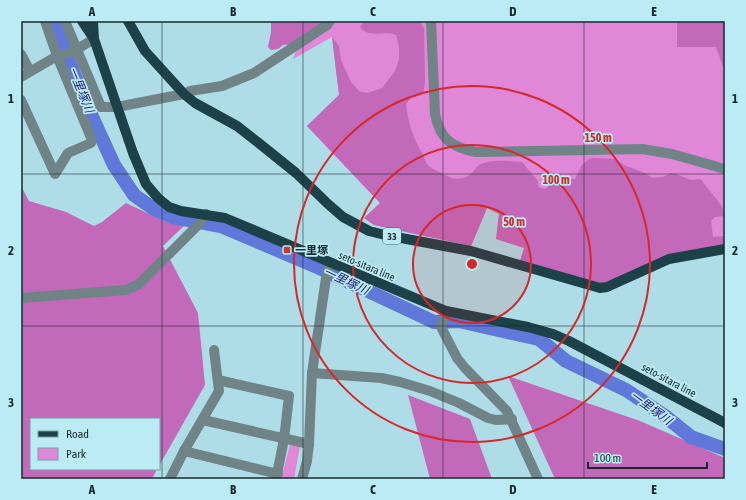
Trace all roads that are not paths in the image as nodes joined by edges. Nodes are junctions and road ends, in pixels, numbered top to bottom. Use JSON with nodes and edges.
{"nodes":[{"id":1,"x":45,"y":21,"type":"edge"},
{"id":2,"x":65,"y":21,"type":"edge"},
{"id":3,"x":82,"y":21,"type":"edge"},
{"id":4,"x":93,"y":21,"type":"edge"},
{"id":5,"x":128,"y":21,"type":"edge"},
{"id":6,"x":330,"y":21,"type":"edge"},
{"id":7,"x":430,"y":21,"type":"edge"},
{"id":8,"x":94,"y":39,"type":"junction"},
{"id":9,"x":74,"y":51,"type":"junction"},
{"id":10,"x":21,"y":54,"type":"edge"},
{"id":11,"x":59,"y":56,"type":"junction"},
{"id":12,"x":30,"y":71,"type":"junction"},
{"id":13,"x":21,"y":77,"type":"edge"},
{"id":14,"x":184,"y":94,"type":"junction"},
{"id":15,"x":21,"y":100,"type":"edge"},
{"id":16,"x":117,"y":106,"type":"junction"},
{"id":17,"x":725,"y":169,"type":"edge"},
{"id":18,"x":206,"y":215,"type":"junction"},
{"id":19,"x":725,"y":249,"type":"edge"},
{"id":20,"x":331,"y":264,"type":"junction"},
{"id":21,"x":21,"y":298,"type":"edge"},
{"id":22,"x":445,"y":313,"type":"junction"},
{"id":23,"x":214,"y":350,"type":"dead end"},
{"id":24,"x":312,"y":373,"type":"junction"},
{"id":25,"x":218,"y":380,"type":"junction"},
{"id":26,"x":512,"y":419,"type":"junction"},
{"id":27,"x":203,"y":420,"type":"junction"},
{"id":28,"x":725,"y":423,"type":"edge"},
{"id":29,"x":284,"y":439,"type":"junction"},
{"id":30,"x":309,"y":444,"type":"junction"},
{"id":31,"x":184,"y":452,"type":"junction"},
{"id":32,"x":277,"y":476,"type":"edge"},
{"id":33,"x":170,"y":479,"type":"edge"},
{"id":34,"x":302,"y":479,"type":"edge"},
{"id":35,"x":538,"y":479,"type":"edge"}],
"edges":[{"from":1,"to":11,"type":"street"},
{"from":2,"to":9,"type":"street"},
{"from":3,"to":8,"type":"main road","name":"seto-sitara line"},
{"from":4,"to":8,"type":"main road","name":"seto-sitara line"},
{"from":5,"to":14,"type":"main road","number":"33"},
{"from":6,"to":14,"type":"street"},
{"from":7,"to":17,"type":"street"},
{"from":8,"to":9,"type":"street"},
{"from":8,"to":16,"type":"main road","name":"seto-sitara line"},
{"from":9,"to":11,"type":"street"},
{"from":9,"to":16,"type":"street"},
{"from":10,"to":12,"type":"street"},
{"from":11,"to":12,"type":"street"},
{"from":11,"to":15,"type":"street"},
{"from":12,"to":13,"type":"street"},
{"from":14,"to":16,"type":"street"},
{"from":14,"to":19,"type":"main road","number":"33"},
{"from":16,"to":18,"type":"main road","name":"seto-sitara line"},
{"from":18,"to":20,"type":"main road","name":"seto-sitara line"},
{"from":18,"to":21,"type":"street"},
{"from":20,"to":22,"type":"main road","name":"seto-sitara line"},
{"from":20,"to":24,"type":"street"},
{"from":22,"to":26,"type":"street"},
{"from":22,"to":28,"type":"main road","name":"seto-sitara line"},
{"from":23,"to":25,"type":"street"},
{"from":24,"to":26,"type":"street"},
{"from":24,"to":30,"type":"street"},
{"from":25,"to":27,"type":"street"},
{"from":25,"to":29,"type":"street"},
{"from":26,"to":35,"type":"street"},
{"from":27,"to":29,"type":"street"},
{"from":27,"to":31,"type":"street"},
{"from":29,"to":30,"type":"street"},
{"from":29,"to":32,"type":"street"},
{"from":30,"to":34,"type":"street"},
{"from":31,"to":32,"type":"street"},
{"from":31,"to":33,"type":"street"}]}
